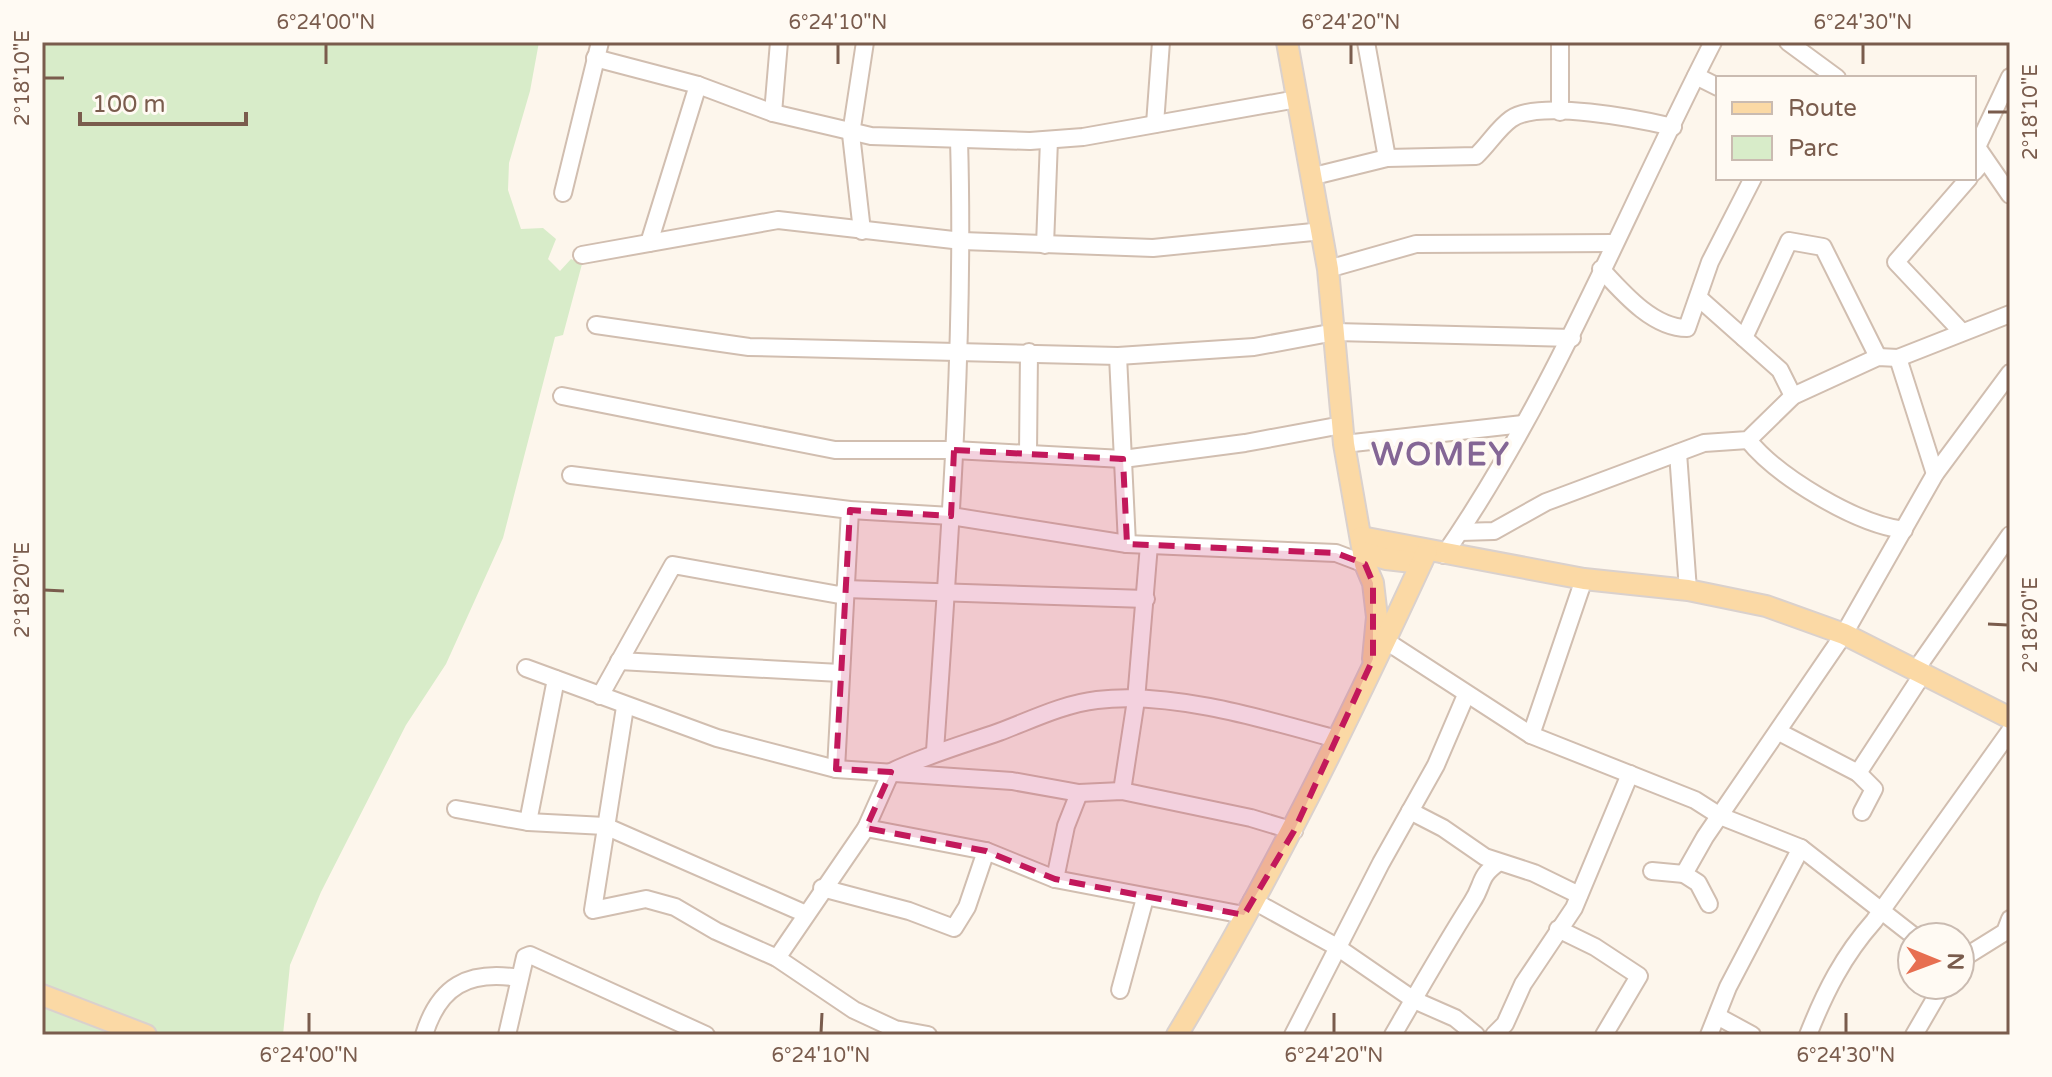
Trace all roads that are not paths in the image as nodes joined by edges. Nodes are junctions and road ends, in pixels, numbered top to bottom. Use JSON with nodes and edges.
{"nodes":[{"id":1,"x":779,"y":42,"type":"edge"},
{"id":2,"x":865,"y":42,"type":"edge"},
{"id":3,"x":1161,"y":42,"type":"edge"},
{"id":4,"x":1287,"y":42,"type":"edge"},
{"id":5,"x":1366,"y":42,"type":"edge"},
{"id":6,"x":1560,"y":42,"type":"edge"},
{"id":7,"x":1713,"y":42,"type":"edge"},
{"id":8,"x":1788,"y":42,"type":"edge"},
{"id":9,"x":598,"y":50,"type":"edge"},
{"id":10,"x":1696,"y":76,"type":"junction"},
{"id":11,"x":1834,"y":76,"type":"edge"},
{"id":12,"x":2010,"y":77,"type":"edge"},
{"id":13,"x":698,"y":85,"type":"junction"},
{"id":14,"x":1716,"y":86,"type":"edge"},
{"id":15,"x":1297,"y":99,"type":"junction"},
{"id":16,"x":1560,"y":112,"type":"junction"},
{"id":17,"x":773,"y":113,"type":"junction"},
{"id":18,"x":1155,"y":124,"type":"junction"},
{"id":19,"x":1673,"y":127,"type":"junction"},
{"id":20,"x":851,"y":134,"type":"junction"},
{"id":21,"x":959,"y":140,"type":"junction"},
{"id":22,"x":1049,"y":140,"type":"junction"},
{"id":23,"x":1976,"y":145,"type":"edge"},
{"id":24,"x":1387,"y":158,"type":"junction"},
{"id":25,"x":1976,"y":170,"type":"edge"},
{"id":26,"x":1314,"y":176,"type":"junction"},
{"id":27,"x":1752,"y":180,"type":"edge"},
{"id":28,"x":1967,"y":180,"type":"edge"},
{"id":29,"x":563,"y":193,"type":"dead end"},
{"id":30,"x":2010,"y":195,"type":"edge"},
{"id":31,"x":862,"y":231,"type":"junction"},
{"id":32,"x":1323,"y":231,"type":"junction"},
{"id":33,"x":962,"y":241,"type":"junction"},
{"id":34,"x":649,"y":243,"type":"junction"},
{"id":35,"x":1613,"y":243,"type":"junction"},
{"id":36,"x":1045,"y":245,"type":"junction"},
{"id":37,"x":582,"y":255,"type":"dead end"},
{"id":38,"x":1328,"y":269,"type":"junction"},
{"id":39,"x":1601,"y":269,"type":"junction"},
{"id":40,"x":1700,"y":299,"type":"junction"},
{"id":41,"x":2010,"y":314,"type":"edge"},
{"id":42,"x":596,"y":325,"type":"dead end"},
{"id":43,"x":1961,"y":331,"type":"junction"},
{"id":44,"x":1335,"y":332,"type":"junction"},
{"id":45,"x":1572,"y":338,"type":"junction"},
{"id":46,"x":1744,"y":338,"type":"junction"},
{"id":47,"x":957,"y":350,"type":"junction"},
{"id":48,"x":1029,"y":352,"type":"junction"},
{"id":49,"x":1118,"y":356,"type":"junction"},
{"id":50,"x":1878,"y":357,"type":"junction"},
{"id":51,"x":1898,"y":358,"type":"junction"},
{"id":52,"x":2010,"y":373,"type":"edge"},
{"id":53,"x":562,"y":396,"type":"dead end"},
{"id":54,"x":1793,"y":396,"type":"junction"},
{"id":55,"x":1523,"y":424,"type":"junction"},
{"id":56,"x":1343,"y":434,"type":"junction"},
{"id":57,"x":1748,"y":440,"type":"junction"},
{"id":58,"x":954,"y":450,"type":"junction"},
{"id":59,"x":1028,"y":453,"type":"junction"},
{"id":60,"x":1678,"y":453,"type":"junction"},
{"id":61,"x":1123,"y":459,"type":"junction"},
{"id":62,"x":1935,"y":474,"type":"junction"},
{"id":63,"x":571,"y":475,"type":"dead end"},
{"id":64,"x":850,"y":510,"type":"junction"},
{"id":65,"x":951,"y":516,"type":"junction"},
{"id":66,"x":1904,"y":530,"type":"junction"},
{"id":67,"x":1460,"y":532,"type":"junction"},
{"id":68,"x":2010,"y":535,"type":"edge"},
{"id":69,"x":1127,"y":544,"type":"junction"},
{"id":70,"x":1149,"y":545,"type":"junction"},
{"id":71,"x":1363,"y":551,"type":"junction"},
{"id":72,"x":1431,"y":557,"type":"junction"},
{"id":73,"x":1584,"y":579,"type":"junction"},
{"id":74,"x":1688,"y":590,"type":"junction"},
{"id":75,"x":845,"y":592,"type":"junction"},
{"id":76,"x":946,"y":594,"type":"junction"},
{"id":77,"x":1146,"y":599,"type":"junction"},
{"id":78,"x":1844,"y":634,"type":"junction"},
{"id":79,"x":1386,"y":641,"type":"junction"},
{"id":80,"x":1373,"y":659,"type":"junction"},
{"id":81,"x":619,"y":661,"type":"junction"},
{"id":82,"x":526,"y":668,"type":"dead end"},
{"id":83,"x":1920,"y":670,"type":"junction"},
{"id":84,"x":840,"y":673,"type":"junction"},
{"id":85,"x":556,"y":679,"type":"junction"},
{"id":86,"x":1466,"y":695,"type":"junction"},
{"id":87,"x":600,"y":696,"type":"junction"},
{"id":88,"x":1136,"y":700,"type":"junction"},
{"id":89,"x":625,"y":707,"type":"junction"},
{"id":90,"x":2010,"y":718,"type":"edge"},
{"id":91,"x":2010,"y":731,"type":"edge"},
{"id":92,"x":1779,"y":732,"type":"junction"},
{"id":93,"x":1531,"y":735,"type":"junction"},
{"id":94,"x":1336,"y":739,"type":"junction"},
{"id":95,"x":935,"y":751,"type":"junction"},
{"id":96,"x":836,"y":769,"type":"junction"},
{"id":97,"x":891,"y":772,"type":"junction"},
{"id":98,"x":1858,"y":773,"type":"junction"},
{"id":99,"x":1630,"y":774,"type":"junction"},
{"id":100,"x":1122,"y":791,"type":"junction"},
{"id":101,"x":1079,"y":793,"type":"junction"},
{"id":102,"x":456,"y":809,"type":"dead end"},
{"id":103,"x":1410,"y":811,"type":"junction"},
{"id":104,"x":1862,"y":812,"type":"dead end"},
{"id":105,"x":1720,"y":816,"type":"junction"},
{"id":106,"x":528,"y":822,"type":"junction"},
{"id":107,"x":605,"y":826,"type":"junction"},
{"id":108,"x":866,"y":828,"type":"junction"},
{"id":109,"x":1294,"y":831,"type":"junction"},
{"id":110,"x":1801,"y":848,"type":"junction"},
{"id":111,"x":986,"y":851,"type":"junction"},
{"id":112,"x":1498,"y":863,"type":"junction"},
{"id":113,"x":1652,"y":871,"type":"dead end"},
{"id":114,"x":1684,"y":874,"type":"junction"},
{"id":115,"x":1055,"y":879,"type":"junction"},
{"id":116,"x":822,"y":888,"type":"junction"},
{"id":117,"x":1579,"y":895,"type":"junction"},
{"id":118,"x":1145,"y":898,"type":"junction"},
{"id":119,"x":1709,"y":904,"type":"dead end"},
{"id":120,"x":1248,"y":907,"type":"junction"},
{"id":121,"x":1883,"y":908,"type":"junction"},
{"id":122,"x":806,"y":914,"type":"junction"},
{"id":123,"x":1897,"y":921,"type":"edge"},
{"id":124,"x":1558,"y":929,"type":"junction"},
{"id":125,"x":2008,"y":929,"type":"edge"},
{"id":126,"x":1337,"y":947,"type":"junction"},
{"id":127,"x":1976,"y":948,"type":"edge"},
{"id":128,"x":777,"y":958,"type":"junction"},
{"id":129,"x":519,"y":978,"type":"junction"},
{"id":130,"x":1120,"y":990,"type":"dead end"},
{"id":131,"x":42,"y":995,"type":"edge"},
{"id":132,"x":1414,"y":1000,"type":"junction"},
{"id":133,"x":1934,"y":1001,"type":"edge"},
{"id":134,"x":1717,"y":1016,"type":"junction"},
{"id":135,"x":920,"y":1033,"type":"edge"},
{"id":136,"x":146,"y":1035,"type":"edge"},
{"id":137,"x":424,"y":1035,"type":"edge"},
{"id":138,"x":507,"y":1035,"type":"edge"},
{"id":139,"x":706,"y":1035,"type":"edge"},
{"id":140,"x":1177,"y":1035,"type":"edge"},
{"id":141,"x":1293,"y":1035,"type":"edge"},
{"id":142,"x":1393,"y":1035,"type":"edge"},
{"id":143,"x":1476,"y":1035,"type":"edge"},
{"id":144,"x":1494,"y":1035,"type":"edge"},
{"id":145,"x":1604,"y":1035,"type":"edge"},
{"id":146,"x":1709,"y":1035,"type":"edge"},
{"id":147,"x":1752,"y":1035,"type":"edge"},
{"id":148,"x":1808,"y":1035,"type":"edge"},
{"id":149,"x":1914,"y":1035,"type":"edge"}],
"edges":[{"from":1,"to":17,"type":"street"},
{"from":2,"to":20,"type":"street"},
{"from":3,"to":18,"type":"street"},
{"from":4,"to":15,"type":"main road"},
{"from":5,"to":24,"type":"street"},
{"from":6,"to":16,"type":"street"},
{"from":7,"to":10,"type":"street"},
{"from":8,"to":11,"type":"street"},
{"from":9,"to":13,"type":"street"},
{"from":9,"to":29,"type":"street"},
{"from":10,"to":14,"type":"street"},
{"from":10,"to":19,"type":"street"},
{"from":12,"to":23,"type":"street"},
{"from":13,"to":17,"type":"street"},
{"from":13,"to":34,"type":"street"},
{"from":15,"to":18,"type":"street"},
{"from":15,"to":26,"type":"main road"},
{"from":16,"to":19,"type":"street"},
{"from":16,"to":24,"type":"street"},
{"from":17,"to":20,"type":"street"},
{"from":18,"to":22,"type":"street"},
{"from":19,"to":35,"type":"street"},
{"from":20,"to":21,"type":"street"},
{"from":20,"to":31,"type":"street"},
{"from":21,"to":22,"type":"street"},
{"from":21,"to":33,"type":"street"},
{"from":22,"to":36,"type":"street"},
{"from":23,"to":25,"type":"street"},
{"from":23,"to":30,"type":"street"},
{"from":24,"to":26,"type":"street"},
{"from":26,"to":32,"type":"main road"},
{"from":27,"to":40,"type":"street"},
{"from":28,"to":43,"type":"street"},
{"from":31,"to":33,"type":"street"},
{"from":31,"to":34,"type":"street"},
{"from":32,"to":36,"type":"street"},
{"from":32,"to":38,"type":"main road"},
{"from":33,"to":36,"type":"street"},
{"from":33,"to":47,"type":"street"},
{"from":34,"to":37,"type":"street"},
{"from":35,"to":38,"type":"street"},
{"from":35,"to":39,"type":"street"},
{"from":38,"to":44,"type":"main road"},
{"from":39,"to":40,"type":"street"},
{"from":39,"to":45,"type":"street"},
{"from":40,"to":46,"type":"street"},
{"from":41,"to":43,"type":"street"},
{"from":42,"to":47,"type":"street"},
{"from":43,"to":51,"type":"street"},
{"from":44,"to":45,"type":"street"},
{"from":44,"to":49,"type":"street"},
{"from":44,"to":56,"type":"main road"},
{"from":45,"to":55,"type":"street"},
{"from":46,"to":50,"type":"street"},
{"from":46,"to":54,"type":"street"},
{"from":47,"to":48,"type":"street"},
{"from":47,"to":58,"type":"street"},
{"from":48,"to":49,"type":"street"},
{"from":48,"to":59,"type":"street"},
{"from":49,"to":61,"type":"street"},
{"from":50,"to":51,"type":"street"},
{"from":50,"to":54,"type":"street"},
{"from":51,"to":62,"type":"street"},
{"from":52,"to":62,"type":"street"},
{"from":53,"to":58,"type":"street"},
{"from":54,"to":57,"type":"street"},
{"from":55,"to":56,"type":"street"},
{"from":55,"to":67,"type":"street"},
{"from":56,"to":61,"type":"street"},
{"from":56,"to":71,"type":"main road"},
{"from":57,"to":60,"type":"street"},
{"from":57,"to":66,"type":"street"},
{"from":58,"to":59,"type":"street"},
{"from":58,"to":65,"type":"street"},
{"from":59,"to":61,"type":"street"},
{"from":60,"to":67,"type":"street"},
{"from":60,"to":74,"type":"street"},
{"from":61,"to":69,"type":"street"},
{"from":62,"to":66,"type":"street"},
{"from":63,"to":64,"type":"street"},
{"from":64,"to":65,"type":"street"},
{"from":64,"to":75,"type":"street"},
{"from":65,"to":69,"type":"street"},
{"from":65,"to":76,"type":"street"},
{"from":66,"to":78,"type":"street"},
{"from":67,"to":72,"type":"street"},
{"from":68,"to":83,"type":"street"},
{"from":69,"to":70,"type":"street"},
{"from":70,"to":71,"type":"street"},
{"from":70,"to":77,"type":"street"},
{"from":71,"to":72,"type":"main road"},
{"from":71,"to":80,"type":"main road"},
{"from":72,"to":73,"type":"main road"},
{"from":72,"to":79,"type":"main road"},
{"from":73,"to":74,"type":"main road"},
{"from":73,"to":93,"type":"street"},
{"from":74,"to":78,"type":"main road"},
{"from":75,"to":76,"type":"street"},
{"from":75,"to":81,"type":"street"},
{"from":75,"to":84,"type":"street"},
{"from":76,"to":77,"type":"street"},
{"from":76,"to":95,"type":"street"},
{"from":77,"to":88,"type":"street"},
{"from":78,"to":83,"type":"main road"},
{"from":78,"to":92,"type":"street"},
{"from":79,"to":80,"type":"main road"},
{"from":79,"to":86,"type":"street"},
{"from":80,"to":94,"type":"main road"},
{"from":81,"to":84,"type":"street"},
{"from":81,"to":87,"type":"street"},
{"from":82,"to":85,"type":"street"},
{"from":83,"to":90,"type":"main road"},
{"from":83,"to":98,"type":"street"},
{"from":84,"to":96,"type":"street"},
{"from":85,"to":87,"type":"street"},
{"from":85,"to":106,"type":"street"},
{"from":86,"to":93,"type":"street"},
{"from":86,"to":103,"type":"street"},
{"from":87,"to":89,"type":"street"},
{"from":88,"to":94,"type":"street"},
{"from":88,"to":95,"type":"street"},
{"from":88,"to":100,"type":"street"},
{"from":89,"to":96,"type":"street"},
{"from":89,"to":107,"type":"street"},
{"from":91,"to":121,"type":"street"},
{"from":92,"to":98,"type":"street"},
{"from":92,"to":105,"type":"street"},
{"from":93,"to":99,"type":"street"},
{"from":94,"to":109,"type":"main road"},
{"from":95,"to":97,"type":"street"},
{"from":96,"to":97,"type":"street"},
{"from":97,"to":101,"type":"street"},
{"from":97,"to":108,"type":"street"},
{"from":98,"to":104,"type":"street"},
{"from":99,"to":105,"type":"street"},
{"from":99,"to":117,"type":"street"},
{"from":100,"to":101,"type":"street"},
{"from":100,"to":109,"type":"street"},
{"from":101,"to":115,"type":"street"},
{"from":102,"to":106,"type":"street"},
{"from":103,"to":112,"type":"street"},
{"from":103,"to":126,"type":"street"},
{"from":105,"to":110,"type":"street"},
{"from":105,"to":114,"type":"street"},
{"from":106,"to":107,"type":"street"},
{"from":107,"to":122,"type":"street"},
{"from":107,"to":128,"type":"street"},
{"from":108,"to":111,"type":"street"},
{"from":108,"to":116,"type":"street"},
{"from":109,"to":120,"type":"main road"},
{"from":110,"to":121,"type":"street"},
{"from":110,"to":134,"type":"street"},
{"from":111,"to":115,"type":"street"},
{"from":111,"to":116,"type":"street"},
{"from":112,"to":117,"type":"street"},
{"from":112,"to":132,"type":"street"},
{"from":113,"to":114,"type":"street"},
{"from":114,"to":119,"type":"street"},
{"from":115,"to":118,"type":"street"},
{"from":116,"to":122,"type":"street"},
{"from":117,"to":124,"type":"street"},
{"from":118,"to":120,"type":"street"},
{"from":118,"to":130,"type":"street"},
{"from":120,"to":126,"type":"street"},
{"from":120,"to":140,"type":"main road"},
{"from":121,"to":123,"type":"street"},
{"from":121,"to":148,"type":"street"},
{"from":122,"to":128,"type":"street"},
{"from":124,"to":144,"type":"street"},
{"from":124,"to":145,"type":"street"},
{"from":125,"to":127,"type":"street"},
{"from":126,"to":132,"type":"street"},
{"from":126,"to":141,"type":"street"},
{"from":128,"to":135,"type":"street"},
{"from":129,"to":137,"type":"street"},
{"from":129,"to":138,"type":"street"},
{"from":129,"to":139,"type":"street"},
{"from":131,"to":136,"type":"main road"},
{"from":132,"to":142,"type":"street"},
{"from":132,"to":143,"type":"street"},
{"from":133,"to":149,"type":"street"},
{"from":134,"to":146,"type":"street"},
{"from":134,"to":147,"type":"street"}]}
